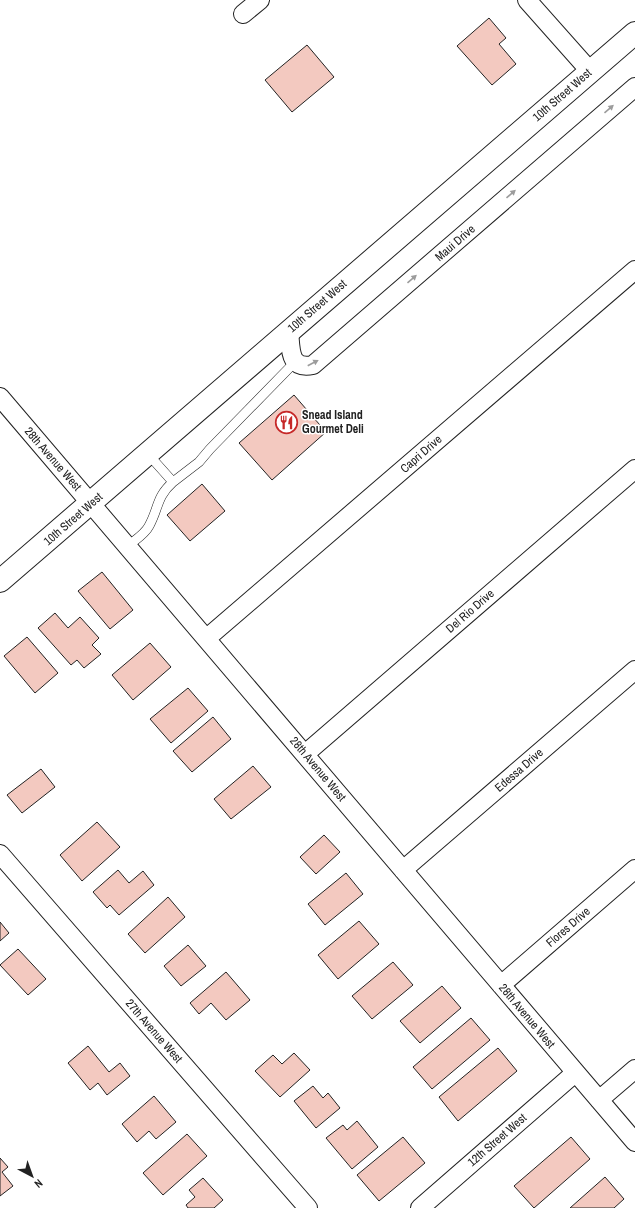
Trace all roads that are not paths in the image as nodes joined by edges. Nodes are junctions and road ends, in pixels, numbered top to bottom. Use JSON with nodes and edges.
{"nodes":[{"id":1,"x":260,"y":0,"type":"edge"},
{"id":2,"x":527,"y":0,"type":"edge"},
{"id":3,"x":243,"y":14,"type":"dead end"},
{"id":4,"x":635,"y":33,"type":"edge"},
{"id":5,"x":590,"y":71,"type":"junction"},
{"id":6,"x":635,"y":87,"type":"edge"},
{"id":7,"x":635,"y":270,"type":"edge"},
{"id":8,"x":289,"y":331,"type":"junction"},
{"id":9,"x":296,"y":361,"type":"junction"},
{"id":10,"x":0,"y":397,"type":"edge"},
{"id":11,"x":148,"y":454,"type":"junction"},
{"id":12,"x":635,"y":469,"type":"edge"},
{"id":13,"x":173,"y":482,"type":"junction"},
{"id":14,"x":92,"y":503,"type":"junction"},
{"id":15,"x":128,"y":546,"type":"junction"},
{"id":16,"x":0,"y":581,"type":"edge"},
{"id":17,"x":207,"y":638,"type":"junction"},
{"id":18,"x":635,"y":670,"type":"edge"},
{"id":19,"x":305,"y":754,"type":"junction"},
{"id":20,"x":0,"y":854,"type":"edge"},
{"id":21,"x":635,"y":869,"type":"edge"},
{"id":22,"x":403,"y":870,"type":"junction"},
{"id":23,"x":501,"y":985,"type":"junction"},
{"id":24,"x":635,"y":1069,"type":"edge"},
{"id":25,"x":575,"y":1073,"type":"junction"},
{"id":26,"x":599,"y":1100,"type":"junction"},
{"id":27,"x":635,"y":1142,"type":"edge"},
{"id":28,"x":308,"y":1208,"type":"edge"},
{"id":29,"x":420,"y":1208,"type":"edge"}],
"edges":[{"from":1,"to":3,"type":"street"},
{"from":2,"to":5,"type":"street"},
{"from":4,"to":5,"type":"street","name":"10th Street West"},
{"from":5,"to":8,"type":"street","name":"10th Street West"},
{"from":9,"to":6,"type":"street","name":"Maui Drive","one_way":true},
{"from":7,"to":17,"type":"street","name":"Capri Drive"},
{"from":8,"to":9,"type":"street"},
{"from":8,"to":11,"type":"street","name":"10th Street West"},
{"from":9,"to":13,"type":"lane"},
{"from":10,"to":14,"type":"street","name":"28th Avenue West"},
{"from":11,"to":13,"type":"lane"},
{"from":11,"to":14,"type":"street","name":"10th Street West"},
{"from":12,"to":19,"type":"street","name":"Del Rio Drive"},
{"from":13,"to":15,"type":"lane"},
{"from":14,"to":15,"type":"street","name":"28th Avenue West"},
{"from":14,"to":16,"type":"street","name":"10th Street West"},
{"from":15,"to":17,"type":"street","name":"28th Avenue West"},
{"from":17,"to":19,"type":"street","name":"28th Avenue West"},
{"from":18,"to":22,"type":"street","name":"Edessa Drive"},
{"from":19,"to":22,"type":"street","name":"28th Avenue West"},
{"from":20,"to":28,"type":"street","name":"27th Avenue West"},
{"from":21,"to":23,"type":"street","name":"Flores Drive"},
{"from":22,"to":23,"type":"street","name":"28th Avenue West"},
{"from":23,"to":25,"type":"street","name":"28th Avenue West"},
{"from":24,"to":26,"type":"street"},
{"from":25,"to":26,"type":"street","name":"28th Avenue West"},
{"from":25,"to":29,"type":"street","name":"12th Street West"},
{"from":26,"to":27,"type":"street","name":"28th Avenue West"}]}
